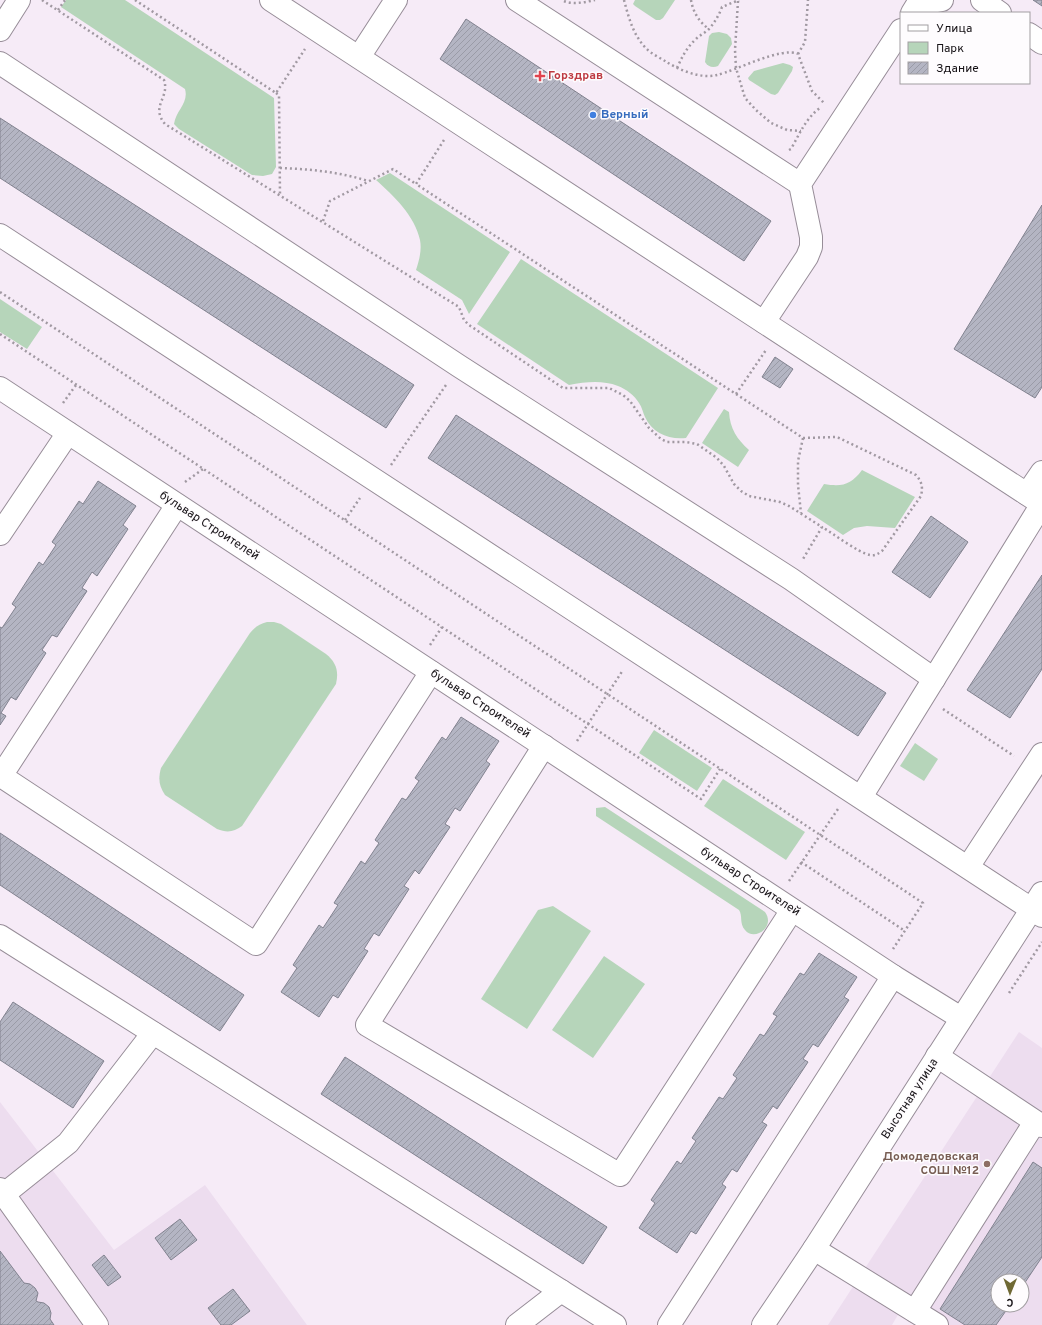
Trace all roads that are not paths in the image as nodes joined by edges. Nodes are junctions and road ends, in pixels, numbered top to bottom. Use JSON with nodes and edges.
{"nodes":[{"id":1,"x":19,"y":0,"type":"edge"},
{"id":2,"x":271,"y":0,"type":"edge"},
{"id":3,"x":396,"y":0,"type":"edge"},
{"id":4,"x":517,"y":0,"type":"edge"},
{"id":5,"x":942,"y":0,"type":"edge"},
{"id":6,"x":982,"y":0,"type":"edge"},
{"id":7,"x":913,"y":6,"type":"edge"},
{"id":8,"x":999,"y":12,"type":"edge"},
{"id":9,"x":0,"y":30,"type":"edge"},
{"id":10,"x":900,"y":32,"type":"edge"},
{"id":11,"x":1030,"y":35,"type":"edge"},
{"id":12,"x":1042,"y":43,"type":"edge"},
{"id":13,"x":358,"y":57,"type":"junction"},
{"id":14,"x":0,"y":63,"type":"edge"},
{"id":15,"x":800,"y":184,"type":"junction"},
{"id":16,"x":0,"y":234,"type":"edge"},
{"id":17,"x":771,"y":327,"type":"junction"},
{"id":18,"x":0,"y":388,"type":"edge"},
{"id":19,"x":68,"y":433,"type":"junction"},
{"id":20,"x":1042,"y":472,"type":"edge"},
{"id":21,"x":1037,"y":501,"type":"edge"},
{"id":22,"x":177,"y":505,"type":"junction"},
{"id":23,"x":0,"y":534,"type":"edge"},
{"id":24,"x":431,"y":672,"type":"junction"},
{"id":25,"x":928,"y":688,"type":"junction"},
{"id":26,"x":544,"y":746,"type":"junction"},
{"id":27,"x":1037,"y":761,"type":"edge"},
{"id":28,"x":855,"y":794,"type":"junction"},
{"id":29,"x":968,"y":867,"type":"junction"},
{"id":30,"x":784,"y":905,"type":"junction"},
{"id":31,"x":1038,"y":906,"type":"edge"},
{"id":32,"x":0,"y":936,"type":"edge"},
{"id":33,"x":887,"y":972,"type":"junction"},
{"id":34,"x":961,"y":1018,"type":"junction"},
{"id":35,"x":153,"y":1033,"type":"junction"},
{"id":36,"x":937,"y":1056,"type":"junction"},
{"id":37,"x":1039,"y":1124,"type":"edge"},
{"id":38,"x":2,"y":1192,"type":"edge"},
{"id":39,"x":814,"y":1249,"type":"junction"},
{"id":40,"x":561,"y":1292,"type":"junction"},
{"id":41,"x":915,"y":1311,"type":"junction"},
{"id":42,"x":97,"y":1325,"type":"edge"},
{"id":43,"x":517,"y":1325,"type":"edge"},
{"id":44,"x":615,"y":1325,"type":"edge"},
{"id":45,"x":669,"y":1325,"type":"edge"},
{"id":46,"x":763,"y":1325,"type":"edge"},
{"id":47,"x":937,"y":1325,"type":"edge"}],
"edges":[{"from":1,"to":9,"type":"street"},
{"from":2,"to":13,"type":"street"},
{"from":3,"to":13,"type":"street"},
{"from":4,"to":15,"type":"street"},
{"from":5,"to":7,"type":"street"},
{"from":6,"to":8,"type":"street"},
{"from":10,"to":15,"type":"street"},
{"from":11,"to":12,"type":"street"},
{"from":13,"to":17,"type":"street"},
{"from":14,"to":25,"type":"street"},
{"from":15,"to":17,"type":"street"},
{"from":16,"to":28,"type":"street"},
{"from":17,"to":21,"type":"street"},
{"from":18,"to":19,"type":"street","name":"бульвар Строителей"},
{"from":19,"to":22,"type":"street","name":"бульвар Строителей"},
{"from":19,"to":23,"type":"street"},
{"from":20,"to":21,"type":"street"},
{"from":21,"to":25,"type":"street"},
{"from":22,"to":24,"type":"street","name":"бульвар Строителей"},
{"from":22,"to":24,"type":"street"},
{"from":24,"to":26,"type":"street","name":"бульвар Строителей"},
{"from":25,"to":28,"type":"street"},
{"from":26,"to":30,"type":"street","name":"бульвар Строителей"},
{"from":26,"to":30,"type":"street"},
{"from":27,"to":29,"type":"street"},
{"from":28,"to":29,"type":"street"},
{"from":29,"to":31,"type":"street"},
{"from":30,"to":33,"type":"street","name":"бульвар Строителей"},
{"from":31,"to":34,"type":"street","name":"Высотная улица"},
{"from":32,"to":35,"type":"street"},
{"from":33,"to":34,"type":"street","name":"бульвар Строителей"},
{"from":33,"to":45,"type":"street"},
{"from":34,"to":36,"type":"street","name":"Высотная улица"},
{"from":35,"to":38,"type":"street"},
{"from":35,"to":40,"type":"street"},
{"from":36,"to":37,"type":"street"},
{"from":36,"to":39,"type":"street","name":"Высотная улица"},
{"from":37,"to":41,"type":"street"},
{"from":38,"to":42,"type":"street"},
{"from":39,"to":41,"type":"street"},
{"from":39,"to":46,"type":"street","name":"Высотная улица"},
{"from":40,"to":43,"type":"street"},
{"from":40,"to":44,"type":"street"},
{"from":41,"to":47,"type":"street"}]}
